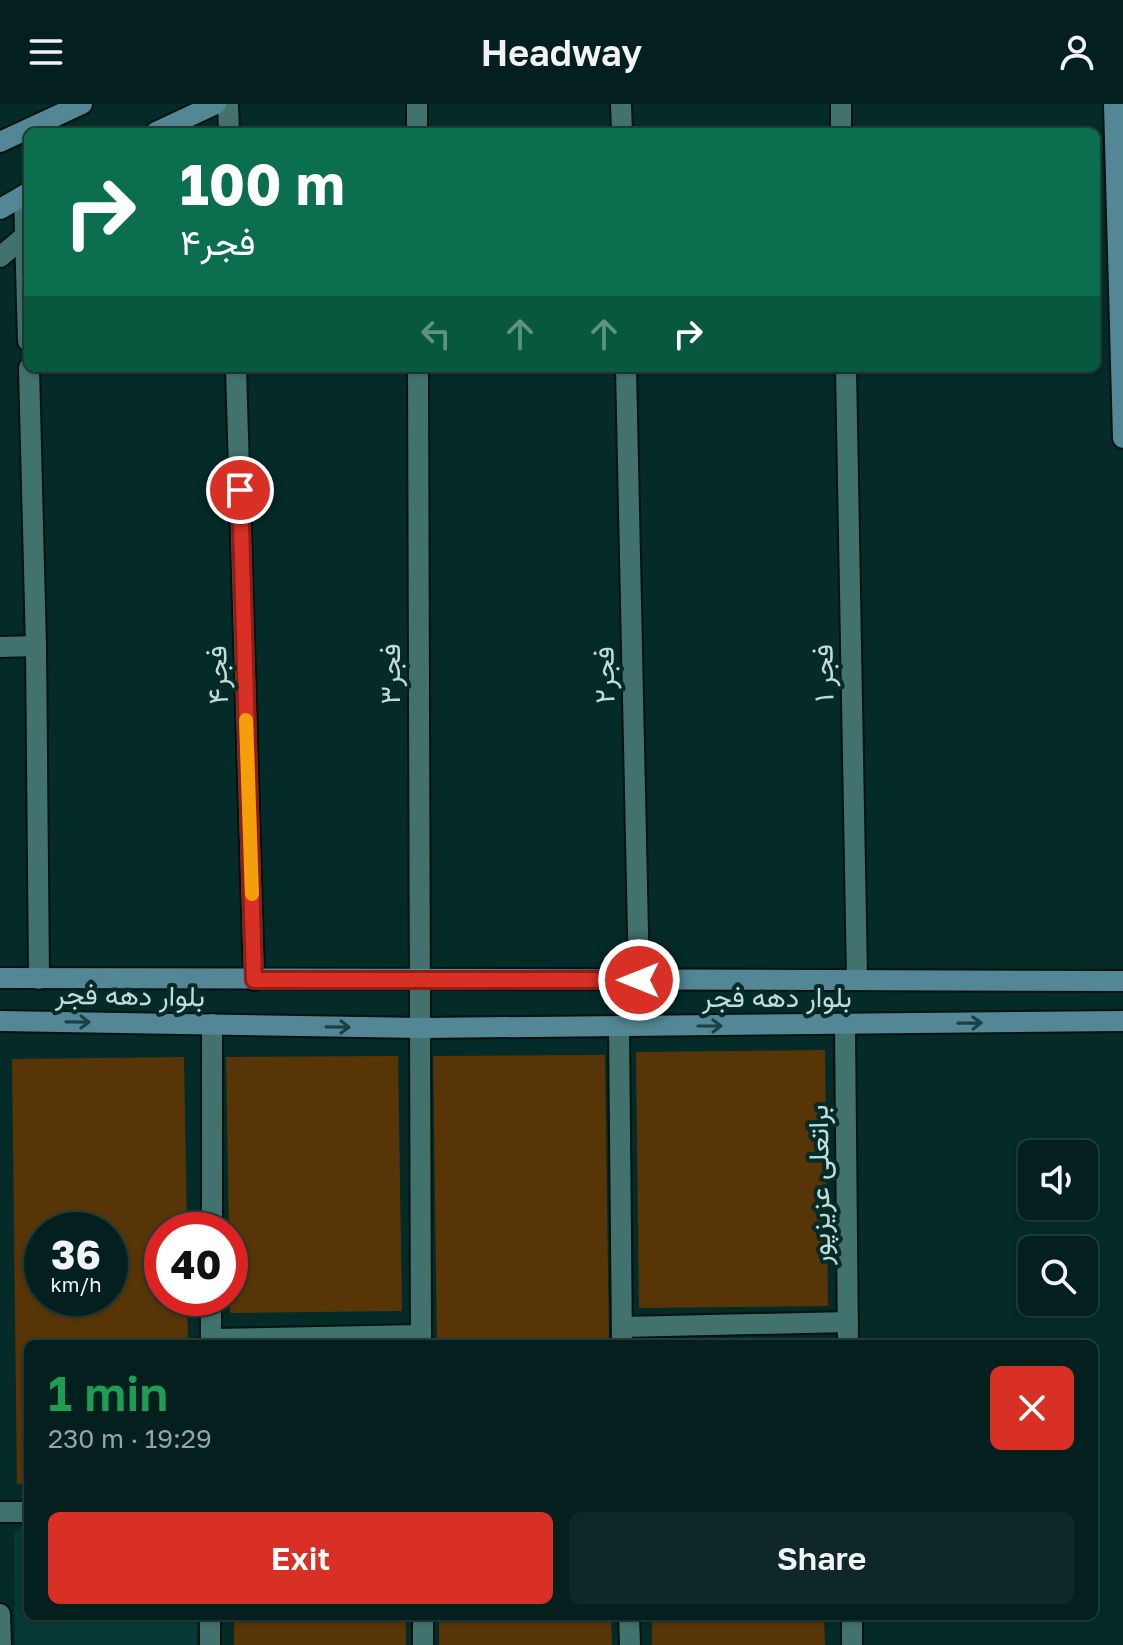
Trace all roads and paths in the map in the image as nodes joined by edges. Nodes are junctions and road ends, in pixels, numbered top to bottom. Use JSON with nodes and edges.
{"nodes":[{"id":1,"x":82,"y":104,"type":"edge"},
{"id":2,"x":216,"y":104,"type":"edge"},
{"id":3,"x":228,"y":104,"type":"edge"},
{"id":4,"x":417,"y":104,"type":"edge"},
{"id":5,"x":621,"y":104,"type":"edge"},
{"id":6,"x":841,"y":104,"type":"edge"},
{"id":7,"x":1114,"y":104,"type":"edge"},
{"id":8,"x":30,"y":128,"type":"edge"},
{"id":9,"x":165,"y":128,"type":"edge"},
{"id":10,"x":229,"y":128,"type":"edge"},
{"id":11,"x":417,"y":128,"type":"edge"},
{"id":12,"x":622,"y":128,"type":"edge"},
{"id":13,"x":841,"y":128,"type":"edge"},
{"id":14,"x":24,"y":131,"type":"edge"},
{"id":15,"x":0,"y":142,"type":"edge"},
{"id":16,"x":24,"y":195,"type":"edge"},
{"id":17,"x":0,"y":209,"type":"edge"},
{"id":18,"x":24,"y":237,"type":"edge"},
{"id":19,"x":0,"y":257,"type":"edge"},
{"id":20,"x":29,"y":372,"type":"edge"},
{"id":21,"x":236,"y":372,"type":"edge"},
{"id":22,"x":418,"y":372,"type":"edge"},
{"id":23,"x":626,"y":372,"type":"edge"},
{"id":24,"x":846,"y":372,"type":"edge"},
{"id":25,"x":1123,"y":438,"type":"edge"},
{"id":26,"x":36,"y":646,"type":"junction"},
{"id":27,"x":0,"y":647,"type":"edge"},
{"id":28,"x":0,"y":978,"type":"edge"},
{"id":29,"x":857,"y":978,"type":"junction"},
{"id":30,"x":39,"y":979,"type":"junction"},
{"id":31,"x":254,"y":980,"type":"junction"},
{"id":32,"x":419,"y":980,"type":"junction"},
{"id":33,"x":639,"y":980,"type":"junction"},
{"id":34,"x":1123,"y":981,"type":"edge"},
{"id":35,"x":0,"y":1021,"type":"edge"},
{"id":36,"x":1123,"y":1021,"type":"edge"},
{"id":37,"x":212,"y":1024,"type":"junction"},
{"id":38,"x":845,"y":1025,"type":"junction"},
{"id":39,"x":619,"y":1026,"type":"junction"},
{"id":40,"x":421,"y":1028,"type":"junction"},
{"id":41,"x":212,"y":1212,"type":"edge"},
{"id":42,"x":211,"y":1316,"type":"edge"},
{"id":43,"x":848,"y":1322,"type":"junction"},
{"id":44,"x":622,"y":1335,"type":"edge"},
{"id":45,"x":211,"y":1340,"type":"edge"},
{"id":46,"x":421,"y":1340,"type":"edge"},
{"id":47,"x":848,"y":1340,"type":"edge"},
{"id":48,"x":0,"y":1512,"type":"edge"},
{"id":49,"x":24,"y":1512,"type":"edge"},
{"id":50,"x":0,"y":1614,"type":"edge"},
{"id":51,"x":210,"y":1620,"type":"edge"},
{"id":52,"x":423,"y":1620,"type":"edge"},
{"id":53,"x":629,"y":1620,"type":"edge"},
{"id":54,"x":852,"y":1620,"type":"edge"},
{"id":55,"x":1,"y":1645,"type":"edge"},
{"id":56,"x":210,"y":1645,"type":"edge"},
{"id":57,"x":423,"y":1645,"type":"edge"},
{"id":58,"x":630,"y":1645,"type":"edge"},
{"id":59,"x":852,"y":1645,"type":"edge"}],
"edges":[{"from":1,"to":8,"type":"street"},
{"from":2,"to":9,"type":"street"},
{"from":3,"to":10,"type":"street"},
{"from":4,"to":11,"type":"street"},
{"from":5,"to":12,"type":"street"},
{"from":6,"to":13,"type":"street"},
{"from":7,"to":25,"type":"street"},
{"from":14,"to":15,"type":"street"},
{"from":16,"to":17,"type":"street"},
{"from":18,"to":19,"type":"street"},
{"from":20,"to":26,"type":"street"},
{"from":21,"to":31,"type":"street","name":"فجر۴"},
{"from":22,"to":32,"type":"street","name":"فجر۳"},
{"from":23,"to":33,"type":"street","name":"فجر۲"},
{"from":24,"to":29,"type":"street","name":"فجر ۱"},
{"from":26,"to":27,"type":"street"},
{"from":26,"to":30,"type":"street"},
{"from":28,"to":30,"type":"street","name":"بلوار دهه فجر"},
{"from":29,"to":33,"type":"street","name":"بلوار دهه فجر"},
{"from":29,"to":34,"type":"street","name":"بلوار دهه فجر"},
{"from":30,"to":31,"type":"street","name":"بلوار دهه فجر"},
{"from":31,"to":32,"type":"street","name":"بلوار دهه فجر"},
{"from":32,"to":33,"type":"street","name":"بلوار دهه فجر"},
{"from":32,"to":40,"type":"street","name":"فجر۳"},
{"from":35,"to":37,"type":"street","name":"بلوار دهه فجر","one_way":true},
{"from":38,"to":36,"type":"street","name":"بلوار دهه فجر","one_way":true},
{"from":37,"to":40,"type":"street","name":"بلوار دهه فجر","one_way":true},
{"from":37,"to":41,"type":"street"},
{"from":39,"to":38,"type":"street","name":"بلوار دهه فجر","one_way":true},
{"from":38,"to":43,"type":"street","name":"براتعلی عزیزپور"},
{"from":39,"to":40,"type":"street","name":"بلوار دهه فجر"},
{"from":39,"to":44,"type":"street"},
{"from":40,"to":46,"type":"street","name":"فجر۳"},
{"from":42,"to":45,"type":"street"},
{"from":43,"to":44,"type":"street"},
{"from":43,"to":47,"type":"street","name":"براتعلی عزیزپور"},
{"from":48,"to":49,"type":"street"},
{"from":50,"to":55,"type":"street"},
{"from":51,"to":56,"type":"street"},
{"from":52,"to":57,"type":"street"},
{"from":53,"to":58,"type":"street"},
{"from":54,"to":59,"type":"street"}]}
